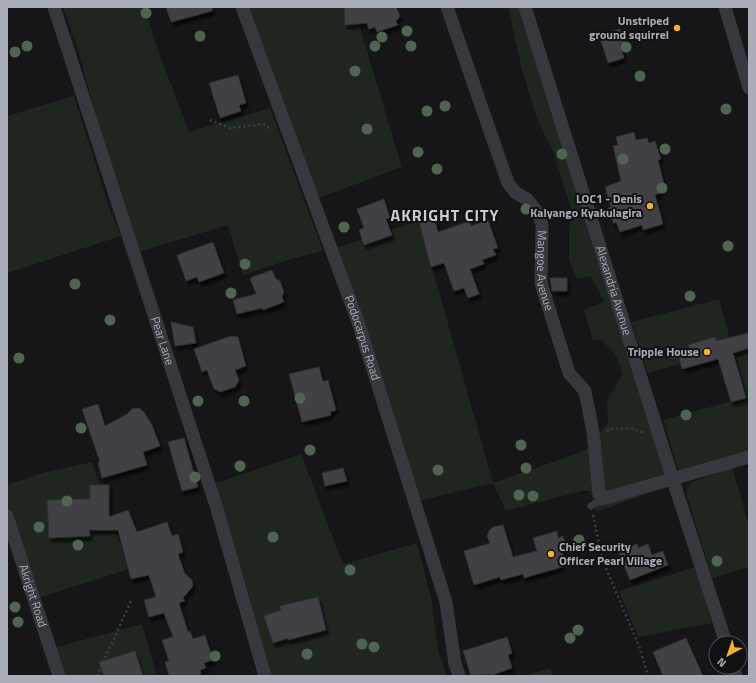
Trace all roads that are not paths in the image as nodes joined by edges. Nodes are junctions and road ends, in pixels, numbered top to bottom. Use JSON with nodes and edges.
{"nodes":[{"id":1,"x":54,"y":7,"type":"edge"},
{"id":2,"x":242,"y":7,"type":"edge"},
{"id":3,"x":447,"y":7,"type":"edge"},
{"id":4,"x":525,"y":7,"type":"edge"},
{"id":5,"x":725,"y":7,"type":"edge"},
{"id":6,"x":749,"y":88,"type":"edge"},
{"id":7,"x":749,"y":457,"type":"edge"},
{"id":8,"x":672,"y":480,"type":"junction"},
{"id":9,"x":602,"y":499,"type":"junction"},
{"id":10,"x":591,"y":506,"type":"road end"},
{"id":11,"x":7,"y":516,"type":"edge"},
{"id":12,"x":723,"y":635,"type":"edge"},
{"id":13,"x":59,"y":676,"type":"edge"},
{"id":14,"x":265,"y":676,"type":"edge"},
{"id":15,"x":459,"y":676,"type":"edge"}],
"edges":[{"from":1,"to":14,"type":"street","name":"Pear Lane"},
{"from":2,"to":15,"type":"street","name":"Podocarpus Road"},
{"from":3,"to":9,"type":"street","name":"Mangoe Avenue"},
{"from":4,"to":8,"type":"street","name":"Alexandria Avenue"},
{"from":5,"to":6,"type":"street"},
{"from":7,"to":8,"type":"street"},
{"from":8,"to":9,"type":"street"},
{"from":8,"to":12,"type":"street","name":"Alexandria Avenue"},
{"from":9,"to":10,"type":"lane"},
{"from":11,"to":13,"type":"street","name":"Akright Road"}]}
